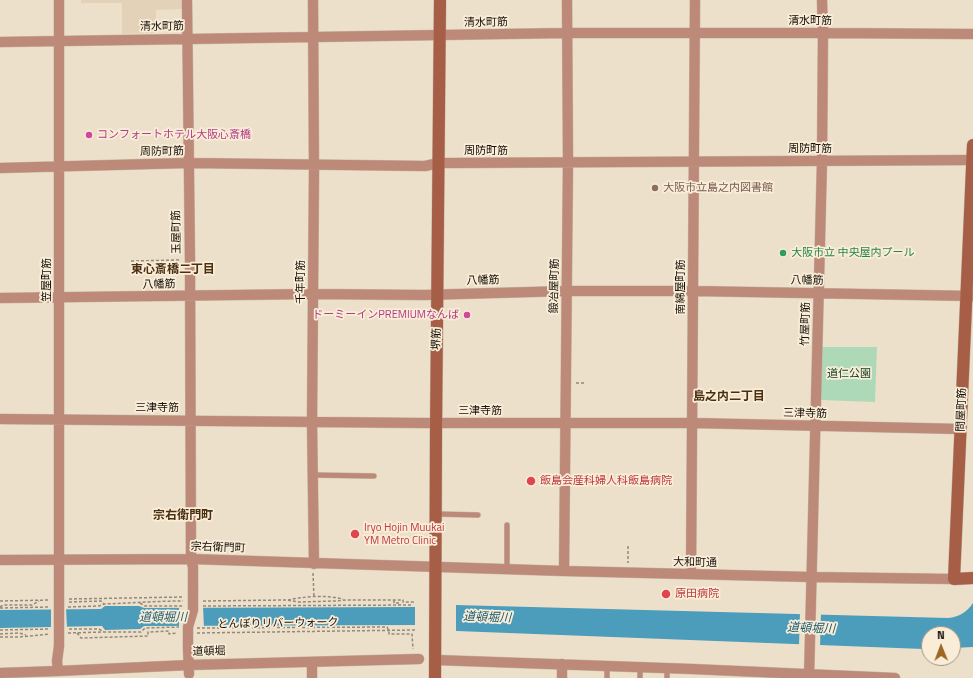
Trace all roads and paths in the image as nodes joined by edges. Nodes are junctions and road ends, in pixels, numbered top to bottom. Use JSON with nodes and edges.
{"nodes":[{"id":1,"x":59,"y":0,"type":"edge"},
{"id":2,"x":187,"y":0,"type":"edge"},
{"id":3,"x":313,"y":0,"type":"edge"},
{"id":4,"x":440,"y":0,"type":"edge"},
{"id":5,"x":567,"y":0,"type":"edge"},
{"id":6,"x":695,"y":0,"type":"edge"},
{"id":7,"x":822,"y":0,"type":"edge"},
{"id":8,"x":566,"y":33,"type":"junction"},
{"id":9,"x":695,"y":33,"type":"junction"},
{"id":10,"x":823,"y":33,"type":"junction"},
{"id":11,"x":973,"y":34,"type":"edge"},
{"id":12,"x":440,"y":36,"type":"junction"},
{"id":13,"x":313,"y":37,"type":"junction"},
{"id":14,"x":187,"y":38,"type":"junction"},
{"id":15,"x":59,"y":40,"type":"junction"},
{"id":16,"x":0,"y":42,"type":"edge"},
{"id":17,"x":973,"y":145,"type":"edge"},
{"id":18,"x":973,"y":160,"type":"edge"},
{"id":19,"x":822,"y":161,"type":"junction"},
{"id":20,"x":568,"y":162,"type":"junction"},
{"id":21,"x":694,"y":162,"type":"junction"},
{"id":22,"x":188,"y":163,"type":"junction"},
{"id":23,"x":438,"y":163,"type":"junction"},
{"id":24,"x":314,"y":164,"type":"junction"},
{"id":25,"x":59,"y":166,"type":"junction"},
{"id":26,"x":0,"y":168,"type":"edge"},
{"id":27,"x":190,"y":260,"type":"junction"},
{"id":28,"x":131,"y":261,"type":"dead end"},
{"id":29,"x":567,"y":291,"type":"junction"},
{"id":30,"x":692,"y":291,"type":"junction"},
{"id":31,"x":818,"y":293,"type":"junction"},
{"id":32,"x":313,"y":294,"type":"junction"},
{"id":33,"x":437,"y":294,"type":"junction"},
{"id":34,"x":190,"y":296,"type":"junction"},
{"id":35,"x":970,"y":296,"type":"edge"},
{"id":36,"x":0,"y":298,"type":"edge"},
{"id":37,"x":59,"y":298,"type":"junction"},
{"id":38,"x":0,"y":419,"type":"edge"},
{"id":39,"x":59,"y":419,"type":"junction"},
{"id":40,"x":190,"y":420,"type":"junction"},
{"id":41,"x":312,"y":422,"type":"junction"},
{"id":42,"x":436,"y":423,"type":"junction"},
{"id":43,"x":565,"y":423,"type":"junction"},
{"id":44,"x":693,"y":424,"type":"junction"},
{"id":45,"x":815,"y":426,"type":"junction"},
{"id":46,"x":961,"y":429,"type":"junction"},
{"id":47,"x":313,"y":475,"type":"junction"},
{"id":48,"x":374,"y":476,"type":"dead end"},
{"id":49,"x":436,"y":514,"type":"junction"},
{"id":50,"x":478,"y":515,"type":"dead end"},
{"id":51,"x":507,"y":525,"type":"dead end"},
{"id":52,"x":628,"y":546,"type":"dead end"},
{"id":53,"x":191,"y":559,"type":"junction"},
{"id":54,"x":0,"y":560,"type":"edge"},
{"id":55,"x":59,"y":560,"type":"junction"},
{"id":56,"x":314,"y":564,"type":"junction"},
{"id":57,"x":436,"y":567,"type":"junction"},
{"id":58,"x":507,"y":570,"type":"junction"},
{"id":59,"x":564,"y":572,"type":"junction"},
{"id":60,"x":628,"y":573,"type":"junction"},
{"id":61,"x":692,"y":574,"type":"junction"},
{"id":62,"x":811,"y":577,"type":"junction"},
{"id":63,"x":973,"y":578,"type":"edge"},
{"id":64,"x":954,"y":579,"type":"junction"},
{"id":65,"x":172,"y":597,"type":"junction"},
{"id":66,"x":184,"y":597,"type":"dead end"},
{"id":67,"x":314,"y":598,"type":"junction"},
{"id":68,"x":69,"y":599,"type":"dead end"},
{"id":69,"x":77,"y":599,"type":"junction"},
{"id":70,"x":48,"y":600,"type":"dead end"},
{"id":71,"x":286,"y":600,"type":"junction"},
{"id":72,"x":346,"y":600,"type":"junction"},
{"id":73,"x":394,"y":600,"type":"junction"},
{"id":74,"x":0,"y":601,"type":"edge"},
{"id":75,"x":40,"y":601,"type":"junction"},
{"id":76,"x":172,"y":601,"type":"junction"},
{"id":77,"x":188,"y":601,"type":"dead end"},
{"id":78,"x":203,"y":601,"type":"dead end"},
{"id":79,"x":66,"y":602,"type":"dead end"},
{"id":80,"x":77,"y":602,"type":"junction"},
{"id":81,"x":415,"y":602,"type":"dead end"},
{"id":82,"x":140,"y":603,"type":"junction"},
{"id":83,"x":400,"y":605,"type":"junction"},
{"id":84,"x":413,"y":605,"type":"dead end"},
{"id":85,"x":179,"y":606,"type":"dead end"},
{"id":86,"x":203,"y":606,"type":"dead end"},
{"id":87,"x":0,"y":607,"type":"edge"},
{"id":88,"x":169,"y":628,"type":"junction"},
{"id":89,"x":180,"y":628,"type":"dead end"},
{"id":90,"x":204,"y":628,"type":"dead end"},
{"id":91,"x":54,"y":629,"type":"dead end"},
{"id":92,"x":69,"y":629,"type":"dead end"},
{"id":93,"x":0,"y":630,"type":"edge"},
{"id":94,"x":415,"y":630,"type":"dead end"},
{"id":95,"x":169,"y":631,"type":"junction"},
{"id":96,"x":389,"y":631,"type":"junction"},
{"id":97,"x":104,"y":632,"type":"junction"},
{"id":98,"x":77,"y":633,"type":"junction"},
{"id":99,"x":192,"y":633,"type":"dead end"},
{"id":100,"x":0,"y":634,"type":"edge"},
{"id":101,"x":51,"y":634,"type":"dead end"},
{"id":102,"x":67,"y":634,"type":"dead end"},
{"id":103,"x":177,"y":634,"type":"dead end"},
{"id":104,"x":28,"y":636,"type":"junction"},
{"id":105,"x":0,"y":638,"type":"edge"},
{"id":106,"x":416,"y":659,"type":"joint"},
{"id":107,"x":436,"y":660,"type":"junction"},
{"id":108,"x":312,"y":662,"type":"junction"},
{"id":109,"x":562,"y":664,"type":"junction"},
{"id":110,"x":607,"y":666,"type":"junction"},
{"id":111,"x":640,"y":667,"type":"junction"},
{"id":112,"x":189,"y":669,"type":"junction"},
{"id":113,"x":58,"y":672,"type":"junction"},
{"id":114,"x":0,"y":673,"type":"edge"},
{"id":115,"x":691,"y":673,"type":"edge"},
{"id":116,"x":42,"y":675,"type":"edge"},
{"id":117,"x":809,"y":676,"type":"edge"},
{"id":118,"x":312,"y":678,"type":"edge"},
{"id":119,"x":436,"y":678,"type":"edge"},
{"id":120,"x":562,"y":678,"type":"edge"},
{"id":121,"x":607,"y":678,"type":"edge"},
{"id":122,"x":640,"y":678,"type":"edge"},
{"id":123,"x":895,"y":678,"type":"edge"}],
"edges":[{"from":1,"to":15,"type":"street","name":"笠屋町筋"},
{"from":2,"to":14,"type":"street","name":"玉屋町筋"},
{"from":3,"to":13,"type":"street","name":"千年町筋"},
{"from":4,"to":12,"type":"main road","name":"堺筋"},
{"from":5,"to":8,"type":"street","name":"鍛冶屋町筋"},
{"from":6,"to":9,"type":"street","name":"南綿屋町筋"},
{"from":7,"to":10,"type":"street","name":"竹屋町筋"},
{"from":8,"to":9,"type":"street","name":"清水町筋"},
{"from":8,"to":12,"type":"street","name":"清水町筋"},
{"from":8,"to":20,"type":"street","name":"鍛冶屋町筋"},
{"from":9,"to":10,"type":"street","name":"清水町筋"},
{"from":9,"to":21,"type":"street","name":"南綿屋町筋"},
{"from":10,"to":11,"type":"street","name":"清水町筋"},
{"from":10,"to":19,"type":"street","name":"竹屋町筋"},
{"from":12,"to":13,"type":"street","name":"清水町筋"},
{"from":12,"to":23,"type":"main road","name":"堺筋"},
{"from":13,"to":14,"type":"street","name":"清水町筋"},
{"from":13,"to":24,"type":"street","name":"千年町筋"},
{"from":14,"to":15,"type":"street","name":"清水町筋"},
{"from":14,"to":22,"type":"street","name":"玉屋町筋"},
{"from":15,"to":16,"type":"street","name":"清水町筋"},
{"from":15,"to":25,"type":"street","name":"笠屋町筋"},
{"from":17,"to":18,"type":"main road","name":"問屋町筋"},
{"from":18,"to":19,"type":"street","name":"周防町筋"},
{"from":18,"to":35,"type":"main road","name":"問屋町筋"},
{"from":19,"to":21,"type":"street","name":"周防町筋"},
{"from":19,"to":31,"type":"street","name":"竹屋町筋"},
{"from":20,"to":21,"type":"street","name":"周防町筋"},
{"from":20,"to":23,"type":"street","name":"周防町筋"},
{"from":20,"to":29,"type":"street","name":"鍛冶屋町筋"},
{"from":21,"to":30,"type":"street","name":"南綿屋町筋"},
{"from":22,"to":24,"type":"street","name":"周防町筋"},
{"from":22,"to":25,"type":"street","name":"周防町筋"},
{"from":22,"to":27,"type":"street","name":"玉屋町筋"},
{"from":23,"to":24,"type":"street","name":"周防町筋"},
{"from":23,"to":33,"type":"main road","name":"堺筋"},
{"from":24,"to":32,"type":"street","name":"千年町筋"},
{"from":25,"to":26,"type":"street","name":"周防町筋"},
{"from":25,"to":37,"type":"street","name":"笠屋町筋"},
{"from":27,"to":28,"type":"path"},
{"from":27,"to":34,"type":"street","name":"玉屋町筋"},
{"from":29,"to":30,"type":"street","name":"八幡筋"},
{"from":29,"to":33,"type":"street","name":"八幡筋"},
{"from":29,"to":43,"type":"street","name":"鍛冶屋町筋"},
{"from":30,"to":31,"type":"street","name":"八幡筋"},
{"from":30,"to":44,"type":"street","name":"南綿屋町筋"},
{"from":31,"to":35,"type":"street","name":"八幡筋"},
{"from":31,"to":45,"type":"street","name":"竹屋町筋"},
{"from":32,"to":33,"type":"street","name":"八幡筋"},
{"from":32,"to":34,"type":"street","name":"八幡筋"},
{"from":32,"to":41,"type":"street","name":"千年町筋"},
{"from":33,"to":42,"type":"main road","name":"堺筋"},
{"from":34,"to":37,"type":"street","name":"八幡筋"},
{"from":34,"to":40,"type":"street","name":"玉屋町筋"},
{"from":35,"to":46,"type":"main road","name":"問屋町筋"},
{"from":36,"to":37,"type":"street","name":"八幡筋"},
{"from":37,"to":39,"type":"street","name":"笠屋町筋"},
{"from":38,"to":39,"type":"street","name":"三津寺筋"},
{"from":39,"to":40,"type":"street","name":"三津寺筋"},
{"from":39,"to":55,"type":"street","name":"笠屋町筋"},
{"from":40,"to":41,"type":"street","name":"三津寺筋"},
{"from":40,"to":53,"type":"street","name":"玉屋町筋"},
{"from":41,"to":42,"type":"street","name":"三津寺筋"},
{"from":41,"to":47,"type":"street","name":"千年町筋"},
{"from":42,"to":43,"type":"street","name":"三津寺筋"},
{"from":42,"to":49,"type":"main road","name":"堺筋"},
{"from":43,"to":44,"type":"street","name":"三津寺筋"},
{"from":43,"to":59,"type":"street","name":"鍛冶屋町筋"},
{"from":44,"to":45,"type":"street","name":"三津寺筋"},
{"from":44,"to":61,"type":"street","name":"南綿屋町筋"},
{"from":45,"to":46,"type":"street","name":"三津寺筋"},
{"from":45,"to":62,"type":"street","name":"竹屋町筋"},
{"from":46,"to":64,"type":"main road","name":"問屋町筋"},
{"from":47,"to":48,"type":"lane"},
{"from":47,"to":56,"type":"street","name":"千年町筋"},
{"from":49,"to":50,"type":"lane"},
{"from":49,"to":57,"type":"main road","name":"堺筋"},
{"from":51,"to":58,"type":"lane"},
{"from":52,"to":60,"type":"path"},
{"from":53,"to":55,"type":"street","name":"宗右衛門町"},
{"from":53,"to":56,"type":"street","name":"宗右衛門町"},
{"from":53,"to":112,"type":"street","name":"玉屋町筋","bridge":true},
{"from":54,"to":55,"type":"street","name":"宗右衛門町"},
{"from":55,"to":113,"type":"street","name":"笠屋町筋","bridge":true},
{"from":56,"to":57,"type":"street","name":"宗右衛門町"},
{"from":56,"to":67,"type":"path"},
{"from":57,"to":58,"type":"street","name":"大和町通"},
{"from":57,"to":107,"type":"main road","name":"堺筋"},
{"from":58,"to":59,"type":"street","name":"大和町通"},
{"from":59,"to":60,"type":"street","name":"大和町通"},
{"from":60,"to":61,"type":"street","name":"大和町通"},
{"from":61,"to":62,"type":"street","name":"大和町通"},
{"from":62,"to":64,"type":"street","name":"大和町通"},
{"from":62,"to":117,"type":"street","name":"竹屋町筋"},
{"from":63,"to":64,"type":"main road"},
{"from":65,"to":66,"type":"path"},
{"from":65,"to":69,"type":"path"},
{"from":65,"to":76,"type":"path"},
{"from":67,"to":71,"type":"path","name":"とんぼりリバーウォーク"},
{"from":67,"to":72,"type":"path","name":"とんぼりリバーウォーク"},
{"from":68,"to":69,"type":"path"},
{"from":69,"to":80,"type":"path"},
{"from":70,"to":75,"type":"path"},
{"from":71,"to":72,"type":"path","name":"とんぼりリバーウォーク"},
{"from":71,"to":78,"type":"path","name":"とんぼりリバーウォーク"},
{"from":72,"to":73,"type":"path","name":"とんぼりリバーウォーク"},
{"from":73,"to":81,"type":"path","name":"とんぼりリバーウォーク"},
{"from":73,"to":83,"type":"path"},
{"from":74,"to":75,"type":"path"},
{"from":75,"to":87,"type":"path"},
{"from":76,"to":77,"type":"path"},
{"from":76,"to":82,"type":"path"},
{"from":79,"to":80,"type":"path"},
{"from":80,"to":82,"type":"path"},
{"from":82,"to":85,"type":"path"},
{"from":83,"to":84,"type":"path","name":"とんぼりリバーウォーク"},
{"from":83,"to":86,"type":"path","name":"とんぼりリバーウォーク"},
{"from":88,"to":89,"type":"path"},
{"from":88,"to":95,"type":"path"},
{"from":88,"to":97,"type":"path"},
{"from":90,"to":96,"type":"path","name":"とんぼりリバーウォーク"},
{"from":91,"to":93,"type":"path"},
{"from":92,"to":97,"type":"path"},
{"from":94,"to":96,"type":"path","name":"とんぼりリバーウォーク"},
{"from":95,"to":98,"type":"path"},
{"from":95,"to":103,"type":"path"},
{"from":96,"to":99,"type":"path","name":"とんぼりリバーウォーク"},
{"from":96,"to":106,"type":"path"},
{"from":97,"to":98,"type":"path"},
{"from":98,"to":102,"type":"path"},
{"from":100,"to":104,"type":"path"},
{"from":101,"to":104,"type":"path"},
{"from":104,"to":105,"type":"path"},
{"from":106,"to":108,"type":"street","name":"道頓堀"},
{"from":107,"to":109,"type":"street"},
{"from":107,"to":119,"type":"main road","name":"堺筋"},
{"from":108,"to":112,"type":"street","name":"道頓堀"},
{"from":108,"to":118,"type":"street"},
{"from":109,"to":110,"type":"street"},
{"from":109,"to":120,"type":"street"},
{"from":110,"to":111,"type":"street"},
{"from":110,"to":121,"type":"lane"},
{"from":111,"to":115,"type":"street"},
{"from":111,"to":122,"type":"lane"},
{"from":112,"to":113,"type":"street","name":"道頓堀"},
{"from":113,"to":116,"type":"street","name":"道頓堀"},
{"from":114,"to":116,"type":"street","name":"道頓堀"},
{"from":115,"to":117,"type":"street"},
{"from":117,"to":123,"type":"street"}]}
